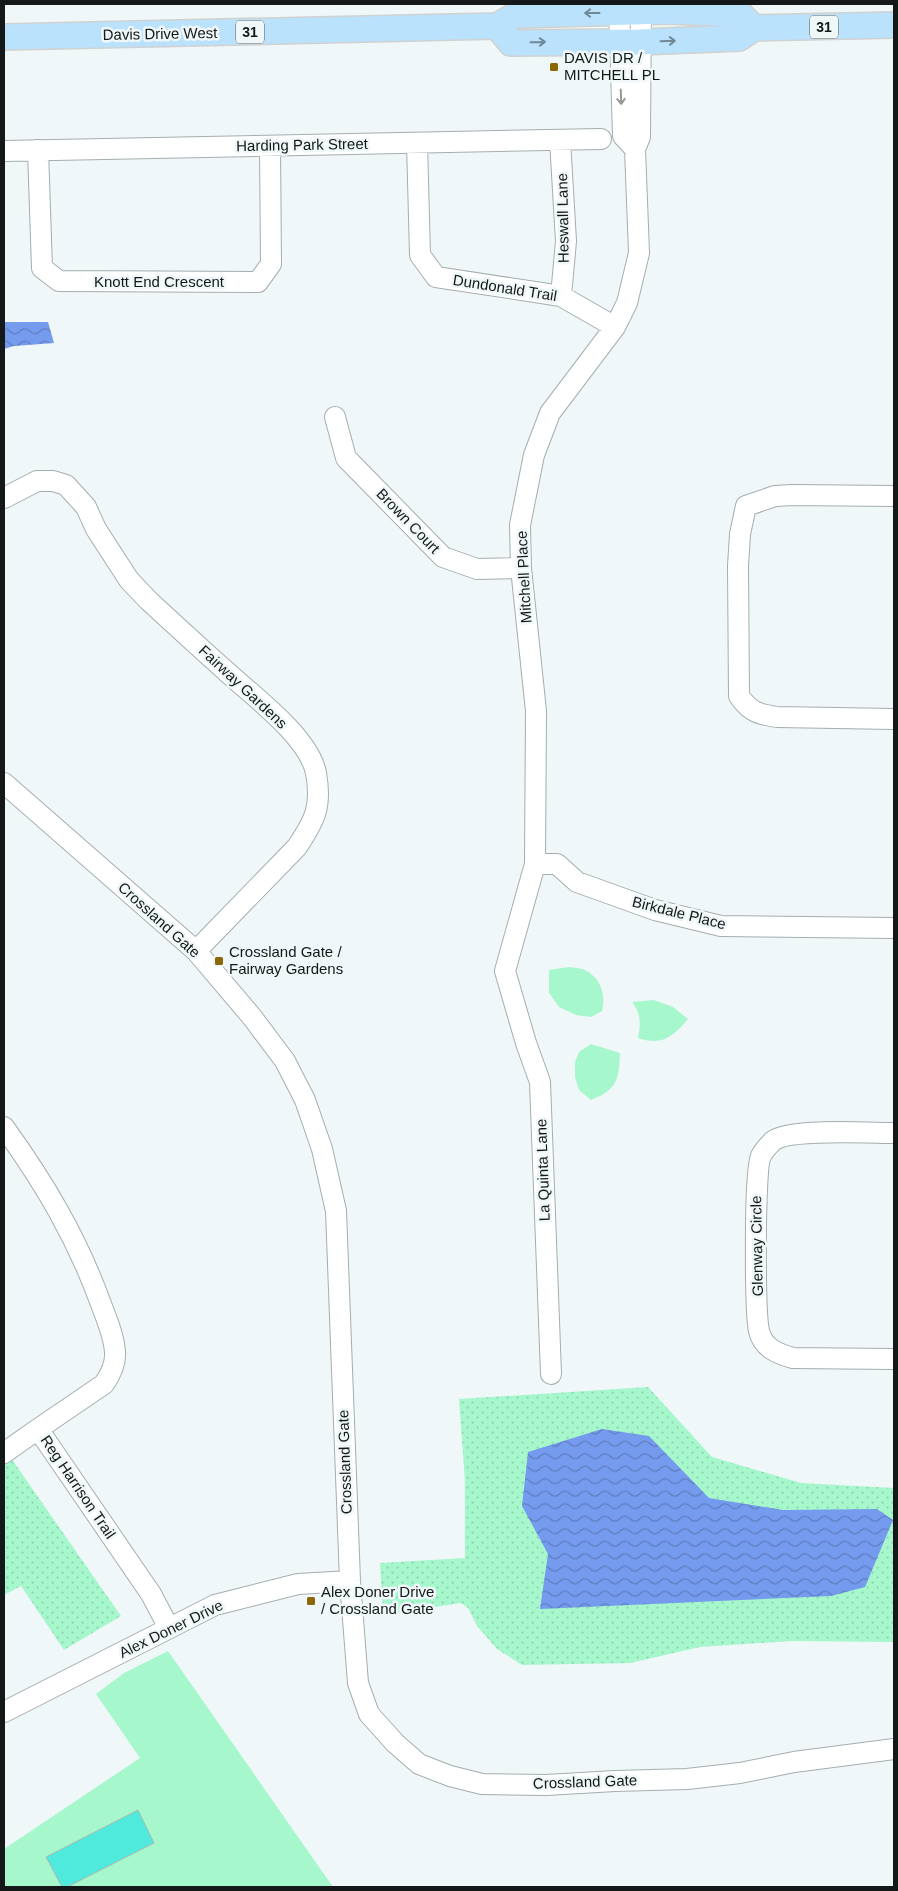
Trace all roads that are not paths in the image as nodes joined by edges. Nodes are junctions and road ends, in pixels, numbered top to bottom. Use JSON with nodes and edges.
{"nodes":[{"id":1,"x":630,"y":8,"type":"edge"},
{"id":2,"x":894,"y":25,"type":"edge"},
{"id":3,"x":497,"y":26,"type":"junction"},
{"id":4,"x":754,"y":28,"type":"junction"},
{"id":5,"x":4,"y":37,"type":"edge"},
{"id":6,"x":630,"y":42,"type":"junction"},
{"id":7,"x":601,"y":139,"type":"dead end"},
{"id":8,"x":560,"y":140,"type":"junction"},
{"id":9,"x":417,"y":143,"type":"junction"},
{"id":10,"x":270,"y":146,"type":"junction"},
{"id":11,"x":38,"y":150,"type":"junction"},
{"id":12,"x":4,"y":151,"type":"edge"},
{"id":13,"x":562,"y":296,"type":"junction"},
{"id":14,"x":615,"y":327,"type":"junction"},
{"id":15,"x":335,"y":418,"type":"dead end"},
{"id":16,"x":894,"y":496,"type":"edge"},
{"id":17,"x":4,"y":498,"type":"edge"},
{"id":18,"x":520,"y":568,"type":"junction"},
{"id":19,"x":894,"y":719,"type":"edge"},
{"id":20,"x":4,"y":783,"type":"edge"},
{"id":21,"x":535,"y":864,"type":"junction"},
{"id":22,"x":894,"y":928,"type":"edge"},
{"id":23,"x":196,"y":951,"type":"junction"},
{"id":24,"x":505,"y":971,"type":"joint"},
{"id":25,"x":4,"y":1127,"type":"edge"},
{"id":26,"x":894,"y":1133,"type":"edge"},
{"id":27,"x":894,"y":1359,"type":"edge"},
{"id":28,"x":551,"y":1374,"type":"dead end"},
{"id":29,"x":38,"y":1429,"type":"junction"},
{"id":30,"x":4,"y":1453,"type":"edge"},
{"id":31,"x":350,"y":1581,"type":"junction"},
{"id":32,"x":169,"y":1628,"type":"junction"},
{"id":33,"x":4,"y":1712,"type":"edge"},
{"id":34,"x":894,"y":1750,"type":"edge"}],
"edges":[{"from":1,"to":3,"type":"main road","name":"Davis Drive West","number":"31","one_way":true},
{"from":1,"to":4,"type":"main road","name":"Davis Drive West","number":"31"},
{"from":1,"to":6,"type":"street","name":"Mitchell Place"},
{"from":2,"to":4,"type":"main road","number":"31"},
{"from":3,"to":5,"type":"main road","name":"Davis Drive West","number":"31"},
{"from":3,"to":6,"type":"main road","number":"31","one_way":true},
{"from":6,"to":4,"type":"main road","number":"31","one_way":true},
{"from":6,"to":14,"type":"street","name":"Mitchell Place"},
{"from":7,"to":8,"type":"street","name":"Harding Park Street"},
{"from":8,"to":9,"type":"street","name":"Harding Park Street"},
{"from":8,"to":13,"type":"street","name":"Heswall Lane"},
{"from":9,"to":10,"type":"street","name":"Harding Park Street"},
{"from":9,"to":13,"type":"street","name":"Dundonald Trail"},
{"from":10,"to":11,"type":"street","name":"Harding Park Street"},
{"from":10,"to":11,"type":"street","name":"Knott End Crescent"},
{"from":11,"to":12,"type":"street","name":"Harding Park Street"},
{"from":13,"to":14,"type":"street","name":"Dundonald Trail"},
{"from":14,"to":18,"type":"street","name":"Mitchell Place"},
{"from":15,"to":18,"type":"street","name":"Brown Court"},
{"from":16,"to":19,"type":"street"},
{"from":17,"to":23,"type":"street","name":"Fairway Gardens"},
{"from":18,"to":21,"type":"street","name":"Mitchell Place"},
{"from":20,"to":23,"type":"street","name":"Crossland Gate"},
{"from":21,"to":22,"type":"street","name":"Birkdale Place"},
{"from":21,"to":24,"type":"street","name":"Mitchell Place"},
{"from":23,"to":31,"type":"street","name":"Crossland Gate"},
{"from":24,"to":28,"type":"street","name":"La Quinta Lane"},
{"from":25,"to":29,"type":"street","name":"Reg Harrison Trail"},
{"from":26,"to":27,"type":"street","name":"Glenway Circle"},
{"from":29,"to":30,"type":"street"},
{"from":29,"to":32,"type":"street","name":"Reg Harrison Trail"},
{"from":31,"to":32,"type":"street","name":"Alex Doner Drive"},
{"from":31,"to":34,"type":"street","name":"Crossland Gate"},
{"from":32,"to":33,"type":"street","name":"Alex Doner Drive"}]}
